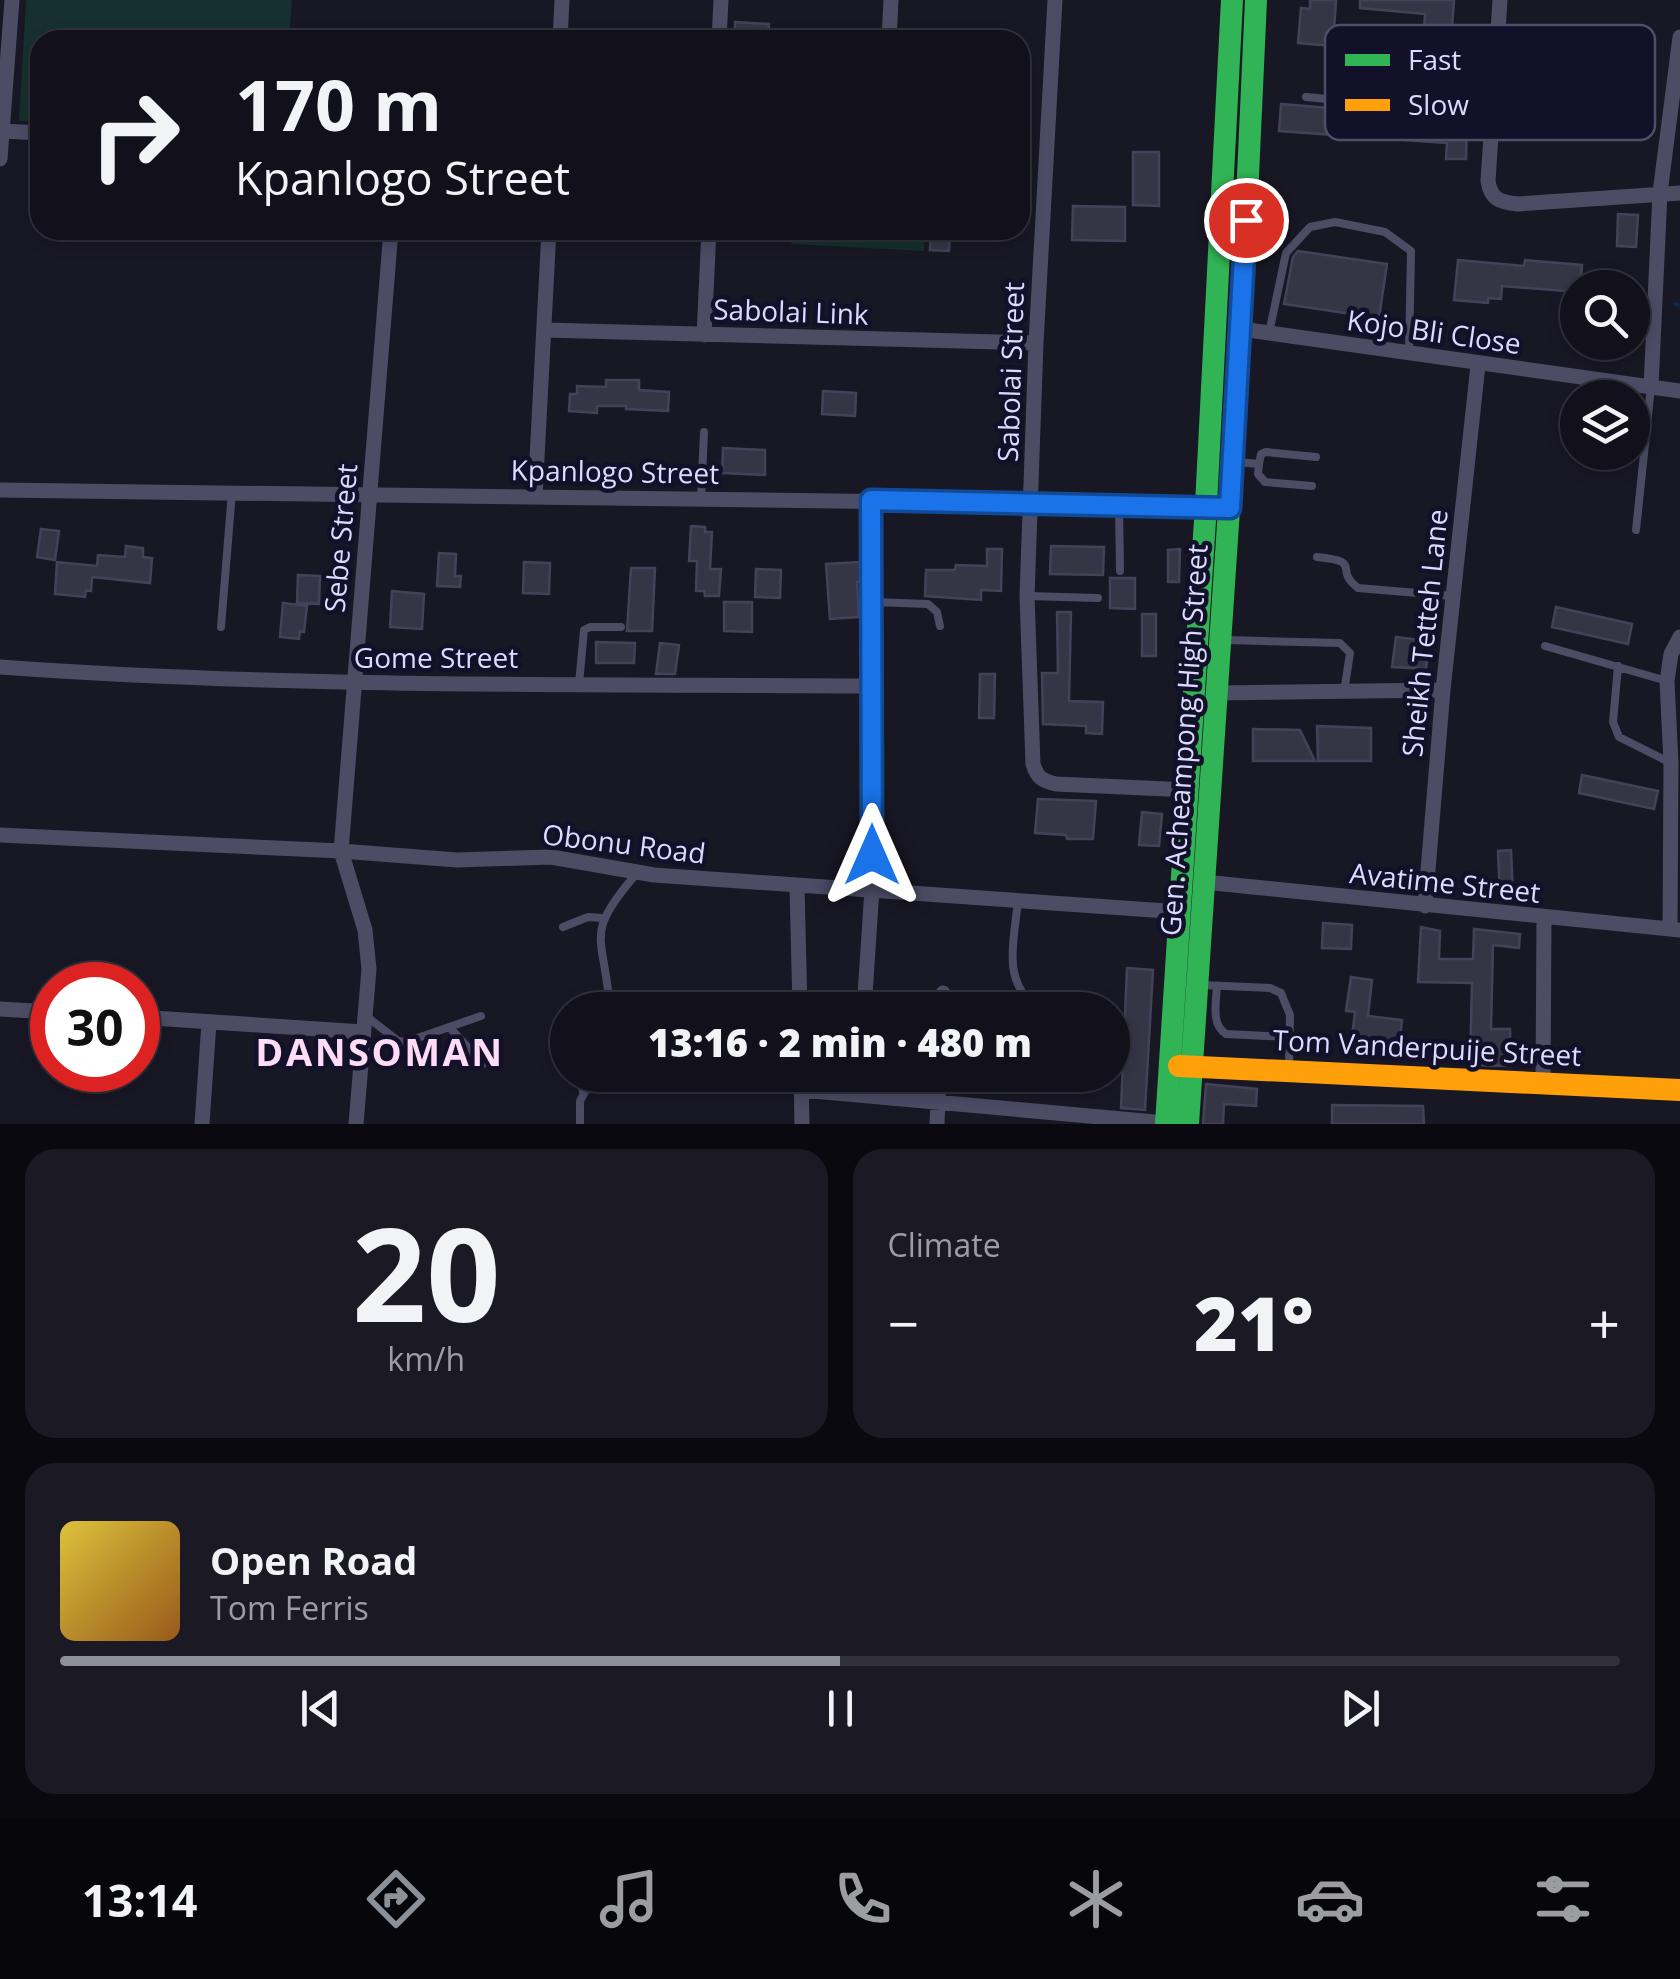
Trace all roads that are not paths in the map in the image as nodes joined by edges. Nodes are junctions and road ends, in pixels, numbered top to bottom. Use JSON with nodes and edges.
{"nodes":[{"id":1,"x":12,"y":0,"type":"edge"},
{"id":2,"x":562,"y":0,"type":"edge"},
{"id":3,"x":721,"y":0,"type":"edge"},
{"id":4,"x":891,"y":0,"type":"edge"},
{"id":5,"x":1054,"y":0,"type":"edge"},
{"id":6,"x":1232,"y":0,"type":"edge"},
{"id":7,"x":1256,"y":0,"type":"edge"},
{"id":8,"x":1500,"y":0,"type":"edge"},
{"id":9,"x":1498,"y":25,"type":"edge"},
{"id":10,"x":560,"y":30,"type":"edge"},
{"id":11,"x":720,"y":30,"type":"edge"},
{"id":12,"x":890,"y":30,"type":"edge"},
{"id":13,"x":1680,"y":37,"type":"edge"},
{"id":14,"x":3,"y":67,"type":"edge"},
{"id":15,"x":1306,"y":97,"type":"dead end"},
{"id":16,"x":1325,"y":99,"type":"edge"},
{"id":17,"x":2,"y":132,"type":"junction"},
{"id":18,"x":30,"y":132,"type":"edge"},
{"id":19,"x":1490,"y":140,"type":"edge"},
{"id":20,"x":0,"y":159,"type":"edge"},
{"id":21,"x":1680,"y":192,"type":"edge"},
{"id":22,"x":1660,"y":193,"type":"junction"},
{"id":23,"x":390,"y":240,"type":"edge"},
{"id":24,"x":548,"y":240,"type":"edge"},
{"id":25,"x":709,"y":240,"type":"edge"},
{"id":26,"x":1241,"y":329,"type":"junction"},
{"id":27,"x":544,"y":330,"type":"junction"},
{"id":28,"x":1269,"y":333,"type":"junction"},
{"id":29,"x":704,"y":334,"type":"junction"},
{"id":30,"x":1036,"y":343,"type":"junction"},
{"id":31,"x":1409,"y":354,"type":"junction"},
{"id":32,"x":1478,"y":365,"type":"junction"},
{"id":33,"x":1595,"y":380,"type":"edge"},
{"id":34,"x":1650,"y":387,"type":"joint"},
{"id":35,"x":1680,"y":392,"type":"edge"},
{"id":36,"x":704,"y":432,"type":"dead end"},
{"id":37,"x":1316,"y":457,"type":"dead end"},
{"id":38,"x":1233,"y":462,"type":"junction"},
{"id":39,"x":1260,"y":464,"type":"junction"},
{"id":40,"x":1642,"y":470,"type":"edge"},
{"id":41,"x":1312,"y":486,"type":"dead end"},
{"id":42,"x":0,"y":490,"type":"edge"},
{"id":43,"x":232,"y":492,"type":"junction"},
{"id":44,"x":370,"y":494,"type":"junction"},
{"id":45,"x":535,"y":496,"type":"junction"},
{"id":46,"x":701,"y":498,"type":"junction"},
{"id":47,"x":871,"y":500,"type":"junction"},
{"id":48,"x":1030,"y":506,"type":"junction"},
{"id":49,"x":1119,"y":506,"type":"junction"},
{"id":50,"x":1206,"y":506,"type":"junction"},
{"id":51,"x":1230,"y":508,"type":"junction"},
{"id":52,"x":1636,"y":530,"type":"dead end"},
{"id":53,"x":1317,"y":557,"type":"dead end"},
{"id":54,"x":1120,"y":571,"type":"dead end"},
{"id":55,"x":1027,"y":596,"type":"junction"},
{"id":56,"x":1453,"y":596,"type":"junction"},
{"id":57,"x":1098,"y":598,"type":"dead end"},
{"id":58,"x":872,"y":602,"type":"junction"},
{"id":59,"x":940,"y":626,"type":"dead end"},
{"id":60,"x":221,"y":627,"type":"dead end"},
{"id":61,"x":621,"y":627,"type":"dead end"},
{"id":62,"x":1680,"y":638,"type":"edge"},
{"id":63,"x":1220,"y":640,"type":"junction"},
{"id":64,"x":1546,"y":646,"type":"dead end"},
{"id":65,"x":0,"y":666,"type":"edge"},
{"id":66,"x":1618,"y":666,"type":"junction"},
{"id":67,"x":1667,"y":681,"type":"junction"},
{"id":68,"x":354,"y":683,"type":"junction"},
{"id":69,"x":578,"y":684,"type":"junction"},
{"id":70,"x":872,"y":686,"type":"junction"},
{"id":71,"x":1443,"y":690,"type":"junction"},
{"id":72,"x":1344,"y":692,"type":"junction"},
{"id":73,"x":1216,"y":693,"type":"junction"},
{"id":74,"x":1671,"y":763,"type":"junction"},
{"id":75,"x":1189,"y":790,"type":"junction"},
{"id":76,"x":0,"y":835,"type":"edge"},
{"id":77,"x":341,"y":851,"type":"junction"},
{"id":78,"x":638,"y":872,"type":"junction"},
{"id":79,"x":1204,"y":882,"type":"junction"},
{"id":80,"x":797,"y":886,"type":"junction"},
{"id":81,"x":872,"y":888,"type":"junction"},
{"id":82,"x":1018,"y":900,"type":"junction"},
{"id":83,"x":1425,"y":906,"type":"junction"},
{"id":84,"x":1182,"y":912,"type":"junction"},
{"id":85,"x":602,"y":918,"type":"junction"},
{"id":86,"x":1544,"y":918,"type":"junction"},
{"id":87,"x":563,"y":927,"type":"dead end"},
{"id":88,"x":1675,"y":930,"type":"edge"},
{"id":89,"x":1207,"y":986,"type":"junction"},
{"id":90,"x":608,"y":992,"type":"edge"},
{"id":91,"x":800,"y":992,"type":"edge"},
{"id":92,"x":865,"y":992,"type":"edge"},
{"id":93,"x":1022,"y":992,"type":"edge"},
{"id":94,"x":0,"y":1009,"type":"edge"},
{"id":95,"x":30,"y":1011,"type":"edge"},
{"id":96,"x":481,"y":1016,"type":"dead end"},
{"id":97,"x":160,"y":1019,"type":"edge"},
{"id":98,"x":209,"y":1022,"type":"junction"},
{"id":99,"x":364,"y":1024,"type":"junction"},
{"id":100,"x":450,"y":1028,"type":"junction"},
{"id":101,"x":1290,"y":1037,"type":"junction"},
{"id":102,"x":484,"y":1064,"type":"dead end"},
{"id":103,"x":1182,"y":1066,"type":"junction"},
{"id":104,"x":1290,"y":1071,"type":"junction"},
{"id":105,"x":1543,"y":1083,"type":"junction"},
{"id":106,"x":1680,"y":1090,"type":"edge"},
{"id":107,"x":583,"y":1092,"type":"edge"},
{"id":108,"x":802,"y":1092,"type":"edge"},
{"id":109,"x":863,"y":1092,"type":"edge"},
{"id":110,"x":938,"y":1092,"type":"edge"},
{"id":111,"x":938,"y":1103,"type":"junction"},
{"id":112,"x":202,"y":1124,"type":"edge"},
{"id":113,"x":356,"y":1124,"type":"edge"},
{"id":114,"x":580,"y":1124,"type":"edge"},
{"id":115,"x":802,"y":1124,"type":"edge"},
{"id":116,"x":937,"y":1124,"type":"edge"},
{"id":117,"x":1166,"y":1124,"type":"edge"},
{"id":118,"x":1188,"y":1124,"type":"edge"}],
"edges":[{"from":1,"to":14,"type":"street"},
{"from":2,"to":10,"type":"street"},
{"from":3,"to":11,"type":"street"},
{"from":4,"to":12,"type":"street"},
{"from":5,"to":30,"type":"street","name":"Sabolai Street"},
{"from":6,"to":50,"type":"main road","name":"Gen. Acheampong High Street"},
{"from":7,"to":26,"type":"main road","name":"Gen. Acheampong High Street"},
{"from":8,"to":9,"type":"street"},
{"from":13,"to":22,"type":"street"},
{"from":14,"to":17,"type":"street"},
{"from":15,"to":16,"type":"lane"},
{"from":17,"to":18,"type":"street"},
{"from":17,"to":20,"type":"street"},
{"from":19,"to":22,"type":"street"},
{"from":21,"to":22,"type":"street"},
{"from":22,"to":34,"type":"street"},
{"from":23,"to":44,"type":"street","name":"Sebe Street"},
{"from":24,"to":27,"type":"street"},
{"from":25,"to":29,"type":"street"},
{"from":26,"to":28,"type":"street","name":"Kojo Bli Close"},
{"from":26,"to":38,"type":"main road","name":"Gen. Acheampong High Street"},
{"from":27,"to":29,"type":"street","name":"Sabolai Link"},
{"from":27,"to":45,"type":"street"},
{"from":28,"to":31,"type":"street","name":"Kojo Bli Close"},
{"from":28,"to":31,"type":"lane"},
{"from":29,"to":30,"type":"street","name":"Sabolai Link"},
{"from":30,"to":48,"type":"street","name":"Sabolai Street"},
{"from":31,"to":32,"type":"street","name":"Kojo Bli Close"},
{"from":32,"to":33,"type":"street","name":"Kojo Bli Close"},
{"from":32,"to":56,"type":"street","name":"Sheikh Tetteh Lane"},
{"from":34,"to":35,"type":"street","name":"Kojo Bli Close"},
{"from":36,"to":46,"type":"lane"},
{"from":37,"to":39,"type":"lane"},
{"from":38,"to":39,"type":"lane"},
{"from":38,"to":51,"type":"main road","name":"Gen. Acheampong High Street"},
{"from":39,"to":41,"type":"lane"},
{"from":40,"to":52,"type":"lane"},
{"from":42,"to":43,"type":"street","name":"Kpanlogo Street"},
{"from":43,"to":44,"type":"street","name":"Kpanlogo Street"},
{"from":43,"to":60,"type":"lane"},
{"from":44,"to":45,"type":"street","name":"Kpanlogo Street"},
{"from":44,"to":68,"type":"street","name":"Sebe Street"},
{"from":45,"to":46,"type":"street","name":"Kpanlogo Street"},
{"from":46,"to":47,"type":"street","name":"Kpanlogo Street"},
{"from":47,"to":48,"type":"street","name":"Kpanlogo Street"},
{"from":47,"to":58,"type":"street"},
{"from":48,"to":49,"type":"street","name":"Kpanlogo Street"},
{"from":48,"to":55,"type":"street","name":"Sabolai Street"},
{"from":49,"to":50,"type":"street","name":"Kpanlogo Street"},
{"from":49,"to":54,"type":"lane"},
{"from":50,"to":51,"type":"street","name":"Kpanlogo Street"},
{"from":50,"to":75,"type":"main road","name":"Gen. Acheampong High Street"},
{"from":51,"to":63,"type":"main road","name":"Gen. Acheampong High Street"},
{"from":53,"to":56,"type":"lane"},
{"from":55,"to":57,"type":"lane"},
{"from":55,"to":75,"type":"street","name":"Sabolai Street"},
{"from":56,"to":71,"type":"street","name":"Sheikh Tetteh Lane"},
{"from":58,"to":59,"type":"lane"},
{"from":58,"to":70,"type":"street"},
{"from":61,"to":69,"type":"lane"},
{"from":62,"to":67,"type":"street"},
{"from":63,"to":72,"type":"lane"},
{"from":63,"to":73,"type":"main road","name":"Gen. Acheampong High Street"},
{"from":64,"to":66,"type":"lane"},
{"from":65,"to":68,"type":"street","name":"Gome Street"},
{"from":66,"to":67,"type":"lane"},
{"from":66,"to":74,"type":"lane"},
{"from":67,"to":74,"type":"street"},
{"from":68,"to":69,"type":"street","name":"Gome Street"},
{"from":68,"to":77,"type":"street","name":"Sebe Street"},
{"from":69,"to":70,"type":"street","name":"Gome Street"},
{"from":70,"to":81,"type":"street"},
{"from":71,"to":72,"type":"street"},
{"from":71,"to":83,"type":"street","name":"Sheikh Tetteh Lane"},
{"from":72,"to":73,"type":"street"},
{"from":73,"to":79,"type":"main road","name":"Gen. Acheampong High Street"},
{"from":74,"to":88,"type":"street"},
{"from":75,"to":84,"type":"main road","name":"Gen. Acheampong High Street"},
{"from":76,"to":77,"type":"street","name":"Obonu Road"},
{"from":77,"to":78,"type":"street","name":"Obonu Road"},
{"from":77,"to":99,"type":"street"},
{"from":78,"to":80,"type":"street","name":"Obonu Road"},
{"from":78,"to":85,"type":"lane"},
{"from":79,"to":83,"type":"street","name":"Avatime Street"},
{"from":79,"to":89,"type":"main road","name":"Gen. Acheampong High Street"},
{"from":80,"to":81,"type":"street","name":"Obonu Road"},
{"from":80,"to":91,"type":"street"},
{"from":81,"to":82,"type":"street","name":"Obonu Road"},
{"from":81,"to":92,"type":"street"},
{"from":82,"to":84,"type":"street","name":"Obonu Road"},
{"from":82,"to":93,"type":"lane"},
{"from":83,"to":86,"type":"street","name":"Avatime Street"},
{"from":84,"to":103,"type":"main road","name":"Gen. Acheampong High Street"},
{"from":85,"to":87,"type":"lane"},
{"from":85,"to":90,"type":"lane"},
{"from":86,"to":88,"type":"street","name":"Avatime Street"},
{"from":86,"to":105,"type":"street"},
{"from":89,"to":101,"type":"lane"},
{"from":89,"to":101,"type":"lane"},
{"from":89,"to":103,"type":"main road","name":"Gen. Acheampong High Street"},
{"from":94,"to":95,"type":"street"},
{"from":96,"to":100,"type":"lane"},
{"from":97,"to":98,"type":"street"},
{"from":98,"to":99,"type":"street"},
{"from":98,"to":112,"type":"street"},
{"from":99,"to":100,"type":"lane"},
{"from":99,"to":113,"type":"street"},
{"from":100,"to":102,"type":"lane"},
{"from":101,"to":104,"type":"lane"},
{"from":103,"to":104,"type":"main road","name":"Tom Vanderpuije Street"},
{"from":103,"to":117,"type":"main road","name":"Gen. Acheampong High Street"},
{"from":103,"to":118,"type":"main road","name":"Gen. Acheampong High Street"},
{"from":104,"to":105,"type":"main road","name":"Tom Vanderpuije Street"},
{"from":105,"to":106,"type":"main road","name":"Tom Vanderpuije Street"},
{"from":107,"to":114,"type":"lane"},
{"from":108,"to":115,"type":"street"},
{"from":109,"to":111,"type":"street"},
{"from":110,"to":111,"type":"street"},
{"from":111,"to":116,"type":"street"},
{"from":111,"to":117,"type":"street"}]}
